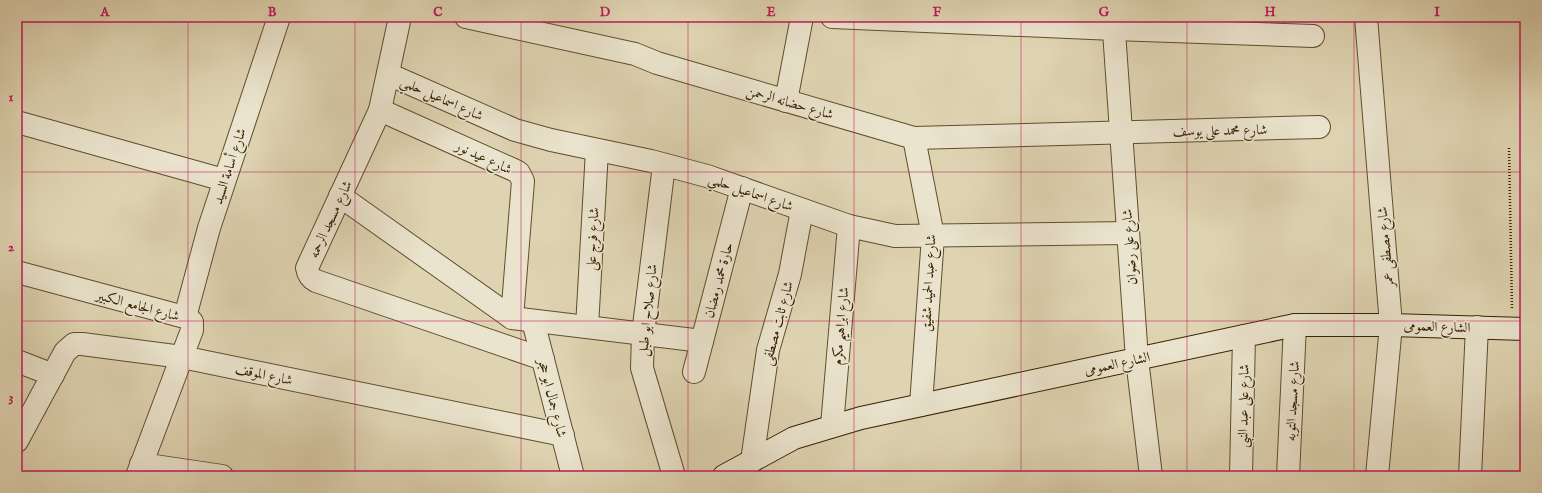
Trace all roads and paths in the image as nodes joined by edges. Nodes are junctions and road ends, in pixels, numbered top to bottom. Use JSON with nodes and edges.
{"nodes":[{"id":1,"x":279,"y":17,"type":"edge"},
{"id":2,"x":400,"y":17,"type":"edge"},
{"id":3,"x":466,"y":17,"type":"edge"},
{"id":4,"x":802,"y":17,"type":"edge"},
{"id":5,"x":832,"y":17,"type":"edge"},
{"id":6,"x":1366,"y":17,"type":"edge"},
{"id":7,"x":1113,"y":23,"type":"edge"},
{"id":8,"x":1313,"y":36,"type":"dead end"},
{"id":9,"x":388,"y":74,"type":"junction"},
{"id":10,"x":786,"y":101,"type":"junction"},
{"id":11,"x":380,"y":110,"type":"junction"},
{"id":12,"x":17,"y":122,"type":"edge"},
{"id":13,"x":1319,"y":127,"type":"dead end"},
{"id":14,"x":1120,"y":132,"type":"junction"},
{"id":15,"x":914,"y":138,"type":"junction"},
{"id":16,"x":1509,"y":148,"type":"dead end"},
{"id":17,"x":598,"y":150,"type":"junction"},
{"id":18,"x":664,"y":165,"type":"junction"},
{"id":19,"x":224,"y":180,"type":"junction"},
{"id":20,"x":742,"y":188,"type":"junction"},
{"id":21,"x":340,"y":196,"type":"junction"},
{"id":22,"x":802,"y":210,"type":"junction"},
{"id":23,"x":849,"y":226,"type":"junction"},
{"id":24,"x":1128,"y":233,"type":"junction"},
{"id":25,"x":932,"y":236,"type":"junction"},
{"id":26,"x":17,"y":272,"type":"edge"},
{"id":27,"x":184,"y":317,"type":"junction"},
{"id":28,"x":512,"y":318,"type":"junction"},
{"id":29,"x":533,"y":321,"type":"junction"},
{"id":30,"x":1295,"y":325,"type":"junction"},
{"id":31,"x":1391,"y":325,"type":"junction"},
{"id":32,"x":587,"y":327,"type":"junction"},
{"id":33,"x":1477,"y":327,"type":"junction"},
{"id":34,"x":1519,"y":328,"type":"edge"},
{"id":35,"x":643,"y":334,"type":"junction"},
{"id":36,"x":1244,"y":336,"type":"junction"},
{"id":37,"x":702,"y":341,"type":"junction"},
{"id":38,"x":182,"y":357,"type":"junction"},
{"id":39,"x":1137,"y":358,"type":"junction"},
{"id":40,"x":543,"y":359,"type":"junction"},
{"id":41,"x":17,"y":361,"type":"edge"},
{"id":42,"x":694,"y":372,"type":"dead end"},
{"id":43,"x":53,"y":375,"type":"junction"},
{"id":44,"x":921,"y":405,"type":"junction"},
{"id":45,"x":832,"y":426,"type":"junction"},
{"id":46,"x":563,"y":436,"type":"junction"},
{"id":47,"x":17,"y":441,"type":"edge"},
{"id":48,"x":752,"y":461,"type":"junction"},
{"id":49,"x":139,"y":470,"type":"edge"},
{"id":50,"x":222,"y":476,"type":"edge"},
{"id":51,"x":573,"y":476,"type":"edge"},
{"id":52,"x":674,"y":476,"type":"edge"},
{"id":53,"x":724,"y":476,"type":"edge"},
{"id":54,"x":1151,"y":476,"type":"edge"},
{"id":55,"x":1241,"y":476,"type":"edge"},
{"id":56,"x":1288,"y":476,"type":"edge"},
{"id":57,"x":1377,"y":476,"type":"edge"},
{"id":58,"x":1470,"y":476,"type":"edge"}],
"edges":[{"from":1,"to":19,"type":"street","name":"شارع أسامة السيد"},
{"from":2,"to":9,"type":"street","name":"شارع مسجد الرحمه"},
{"from":3,"to":10,"type":"street","name":"شارع حضانه الرحمن"},
{"from":4,"to":10,"type":"street"},
{"from":5,"to":7,"type":"street"},
{"from":6,"to":31,"type":"street","name":"شارع مصطفى عمر"},
{"from":7,"to":8,"type":"street"},
{"from":7,"to":14,"type":"street","name":"شارع على رضوان"},
{"from":9,"to":11,"type":"street","name":"شارع مسجد الرحمه"},
{"from":9,"to":17,"type":"street","name":"شارع اسماعيل حلمي"},
{"from":10,"to":15,"type":"street","name":"شارع حضانه الرحمن"},
{"from":11,"to":21,"type":"street","name":"شارع مسجد الرحمه"},
{"from":11,"to":28,"type":"street","name":"شارع عيد نور"},
{"from":12,"to":19,"type":"street"},
{"from":13,"to":14,"type":"street","name":"شارع محمد على يوسف"},
{"from":14,"to":15,"type":"street","name":"شارع حضانه الرحمن"},
{"from":14,"to":24,"type":"street","name":"شارع على رضوان"},
{"from":15,"to":25,"type":"street","name":"شارع عبد الحميد شفيق"},
{"from":16,"to":34,"type":"path"},
{"from":17,"to":18,"type":"street","name":"شارع اسماعيل حلمي"},
{"from":17,"to":32,"type":"street","name":"شارع فرج على"},
{"from":18,"to":20,"type":"street","name":"شارع اسماعيل حلمي"},
{"from":18,"to":35,"type":"street","name":"شارع صلاح ابو طبل"},
{"from":19,"to":27,"type":"street","name":"شارع أسامة السيد"},
{"from":20,"to":22,"type":"street","name":"شارع اسماعيل حلمي"},
{"from":20,"to":37,"type":"street","name":"حارة محمد رمضان"},
{"from":21,"to":28,"type":"street"},
{"from":21,"to":40,"type":"street","name":"شارع مسجد الرحمه"},
{"from":22,"to":23,"type":"street","name":"شارع اسماعيل حلمي"},
{"from":22,"to":48,"type":"street","name":"شارع ثابت مصطفى"},
{"from":23,"to":25,"type":"street","name":"شارع اسماعيل حلمي"},
{"from":23,"to":45,"type":"street","name":"شارع ابراهيم مكرم"},
{"from":24,"to":25,"type":"street","name":"شارع اسماعيل حلمي"},
{"from":24,"to":39,"type":"street","name":"شارع على رضوان"},
{"from":25,"to":44,"type":"street","name":"شارع عبد الحميد شفيق"},
{"from":26,"to":27,"type":"street","name":"شارع الجامع الكبير"},
{"from":27,"to":38,"type":"street","name":"شارع الجامع الكبير"},
{"from":28,"to":29,"type":"street"},
{"from":29,"to":32,"type":"street"},
{"from":29,"to":40,"type":"street","name":"شارع جمال ابو حجر"},
{"from":30,"to":31,"type":"street","name":"الشارع العمومى"},
{"from":30,"to":36,"type":"street","name":"الشارع العمومى"},
{"from":30,"to":56,"type":"street","name":"شارع مسجد التوبه"},
{"from":31,"to":33,"type":"street","name":"الشارع العمومى"},
{"from":31,"to":57,"type":"street","name":"شارع مصطفى عمر"},
{"from":32,"to":35,"type":"street"},
{"from":33,"to":34,"type":"street","name":"الشارع العمومى"},
{"from":33,"to":58,"type":"street"},
{"from":35,"to":37,"type":"street"},
{"from":35,"to":52,"type":"street","name":"شارع صلاح ابو طبل"},
{"from":36,"to":39,"type":"street","name":"الشارع العمومى"},
{"from":36,"to":55,"type":"street","name":"شارع على عبد النبى"},
{"from":37,"to":42,"type":"street","name":"حارة محمد رمضان"},
{"from":38,"to":43,"type":"street","name":"شارع الموقف"},
{"from":38,"to":46,"type":"street","name":"شارع الموقف"},
{"from":38,"to":49,"type":"street","name":"شارع الجامع الكبير"},
{"from":39,"to":44,"type":"street","name":"الشارع العمومى"},
{"from":39,"to":54,"type":"street","name":"شارع على رضوان"},
{"from":40,"to":46,"type":"street","name":"شارع جمال ابو حجر"},
{"from":41,"to":43,"type":"street"},
{"from":43,"to":47,"type":"street","name":"شارع الموقف"},
{"from":44,"to":45,"type":"street","name":"الشارع العمومى"},
{"from":45,"to":48,"type":"street","name":"الشارع العمومى"},
{"from":46,"to":51,"type":"street","name":"شارع جمال ابو حجر"},
{"from":48,"to":53,"type":"street","name":"الشارع العمومى"},
{"from":49,"to":50,"type":"street"}]}
